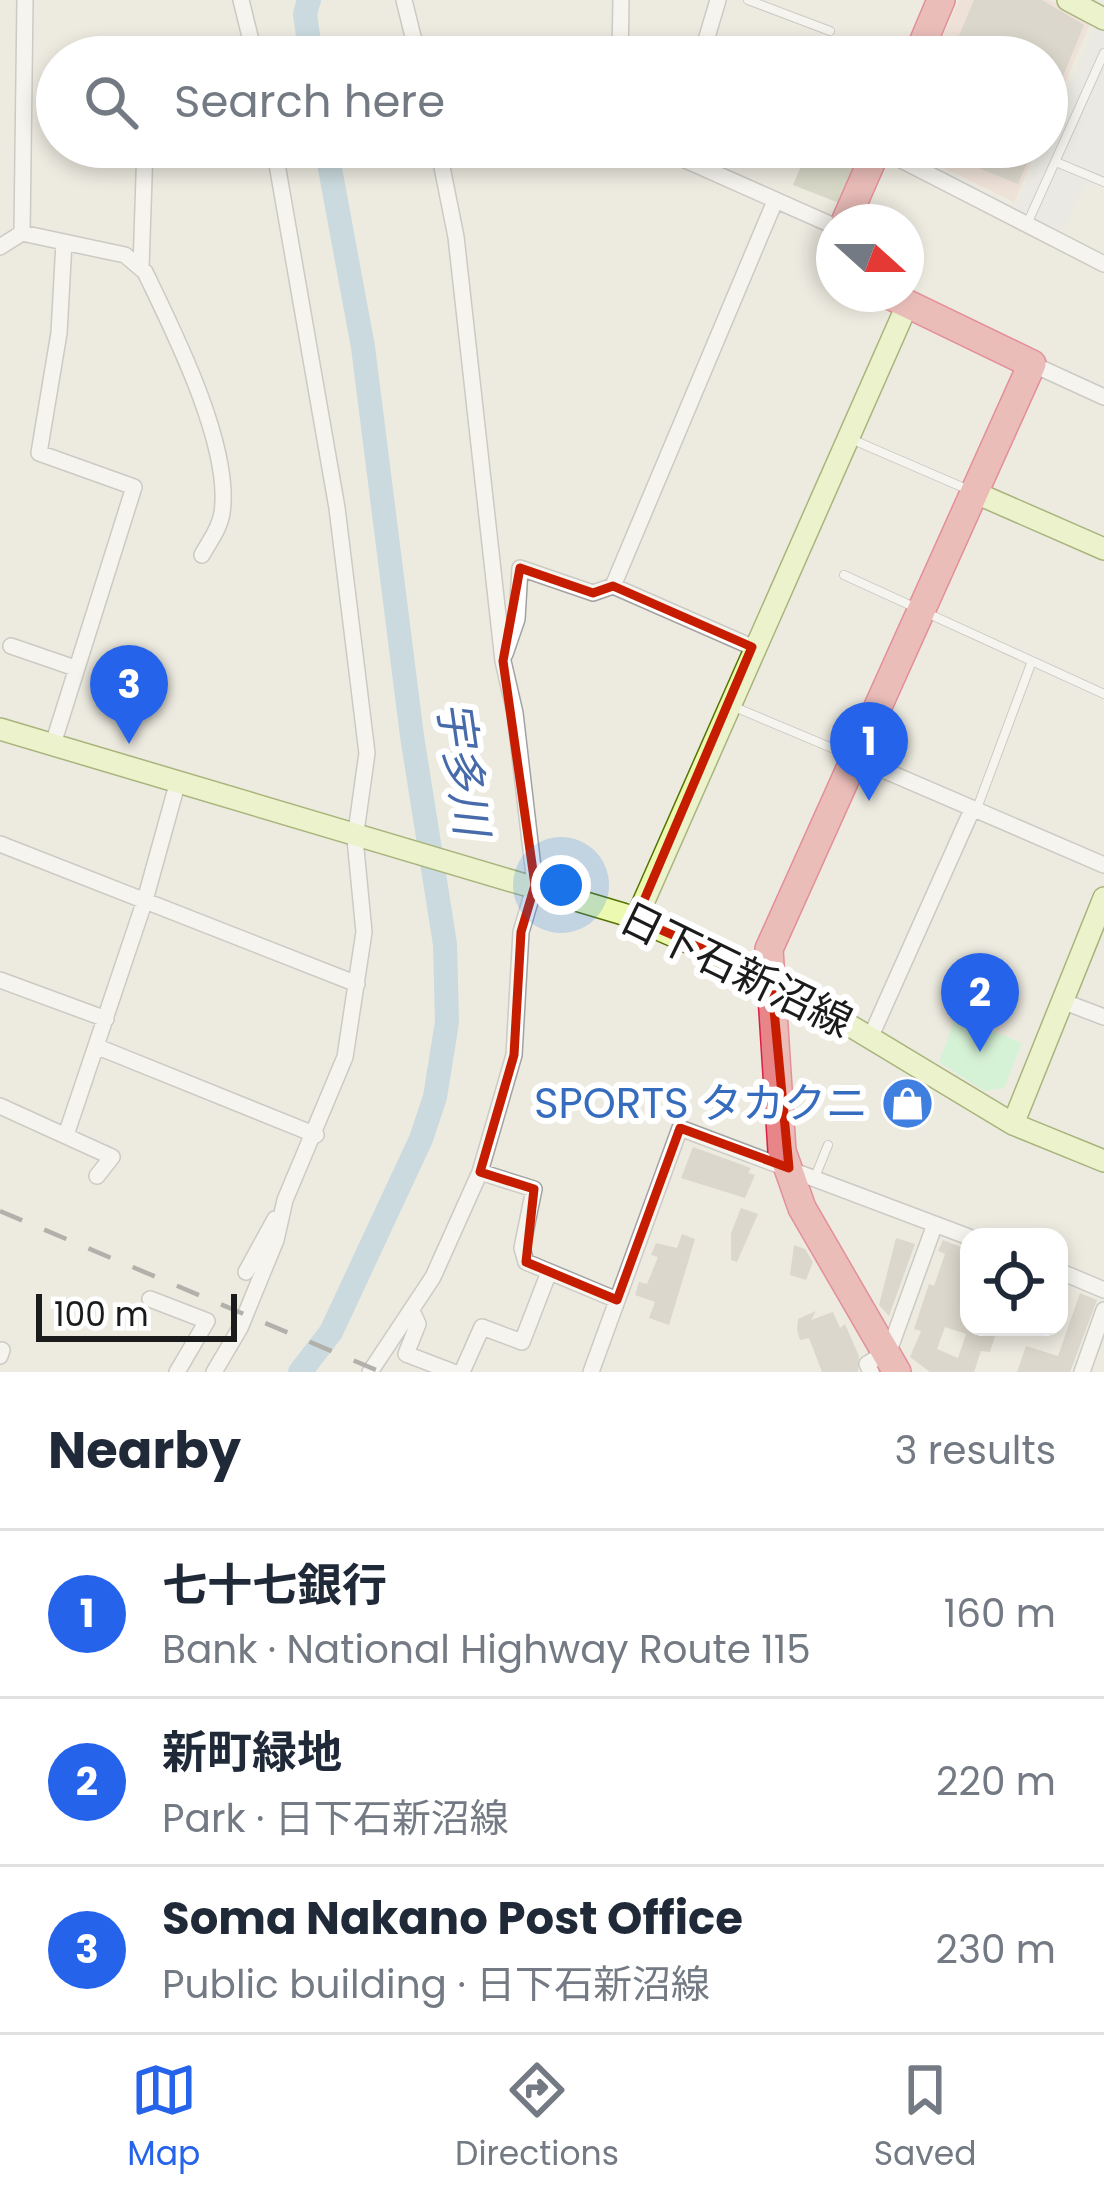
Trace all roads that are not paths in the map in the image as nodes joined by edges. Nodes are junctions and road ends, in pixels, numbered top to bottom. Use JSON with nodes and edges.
{"nodes":[{"id":1,"x":25,"y":0,"type":"edge"},
{"id":2,"x":241,"y":0,"type":"edge"},
{"id":3,"x":404,"y":0,"type":"edge"},
{"id":4,"x":621,"y":0,"type":"edge"},
{"id":5,"x":718,"y":0,"type":"edge"},
{"id":6,"x":748,"y":0,"type":"edge"},
{"id":7,"x":941,"y":0,"type":"edge"},
{"id":8,"x":1068,"y":0,"type":"edge"},
{"id":9,"x":1104,"y":19,"type":"edge"},
{"id":10,"x":830,"y":31,"type":"dead end"},
{"id":11,"x":250,"y":36,"type":"edge"},
{"id":12,"x":413,"y":36,"type":"edge"},
{"id":13,"x":620,"y":36,"type":"edge"},
{"id":14,"x":707,"y":36,"type":"edge"},
{"id":15,"x":926,"y":36,"type":"edge"},
{"id":16,"x":1104,"y":53,"type":"edge"},
{"id":17,"x":1068,"y":133,"type":"edge"},
{"id":18,"x":1068,"y":167,"type":"edge"},
{"id":19,"x":144,"y":168,"type":"edge"},
{"id":20,"x":278,"y":168,"type":"edge"},
{"id":21,"x":442,"y":168,"type":"edge"},
{"id":22,"x":706,"y":168,"type":"edge"},
{"id":23,"x":868,"y":168,"type":"edge"},
{"id":24,"x":919,"y":168,"type":"edge"},
{"id":25,"x":1052,"y":168,"type":"edge"},
{"id":26,"x":1104,"y":182,"type":"edge"},
{"id":27,"x":775,"y":201,"type":"junction"},
{"id":28,"x":852,"y":204,"type":"edge"},
{"id":29,"x":816,"y":218,"type":"edge"},
{"id":30,"x":1027,"y":224,"type":"junction"},
{"id":31,"x":22,"y":233,"type":"junction"},
{"id":32,"x":64,"y":242,"type":"junction"},
{"id":33,"x":0,"y":247,"type":"edge"},
{"id":34,"x":1104,"y":264,"type":"edge"},
{"id":35,"x":141,"y":268,"type":"junction"},
{"id":36,"x":893,"y":312,"type":"edge"},
{"id":37,"x":924,"y":312,"type":"edge"},
{"id":38,"x":1033,"y":364,"type":"junction"},
{"id":39,"x":1104,"y":397,"type":"edge"},
{"id":40,"x":848,"y":437,"type":"junction"},
{"id":41,"x":976,"y":493,"type":"junction"},
{"id":42,"x":1104,"y":549,"type":"edge"},
{"id":43,"x":202,"y":555,"type":"dead end"},
{"id":44,"x":844,"y":575,"type":"dead end"},
{"id":45,"x":614,"y":586,"type":"junction"},
{"id":46,"x":923,"y":611,"type":"junction"},
{"id":47,"x":11,"y":646,"type":"dead end"},
{"id":48,"x":752,"y":647,"type":"junction"},
{"id":49,"x":502,"y":661,"type":"junction"},
{"id":50,"x":1032,"y":661,"type":"junction"},
{"id":51,"x":75,"y":668,"type":"junction"},
{"id":52,"x":1104,"y":694,"type":"edge"},
{"id":53,"x":728,"y":705,"type":"junction"},
{"id":54,"x":0,"y":729,"type":"edge"},
{"id":55,"x":52,"y":744,"type":"junction"},
{"id":56,"x":858,"y":759,"type":"junction"},
{"id":57,"x":178,"y":781,"type":"junction"},
{"id":58,"x":973,"y":812,"type":"junction"},
{"id":59,"x":364,"y":841,"type":"junction"},
{"id":60,"x":0,"y":844,"type":"edge"},
{"id":61,"x":1104,"y":865,"type":"edge"},
{"id":62,"x":531,"y":884,"type":"junction"},
{"id":63,"x":1104,"y":898,"type":"edge"},
{"id":64,"x":145,"y":900,"type":"junction"},
{"id":65,"x":636,"y":919,"type":"junction"},
{"id":66,"x":771,"y":978,"type":"junction"},
{"id":67,"x":0,"y":980,"type":"edge"},
{"id":68,"x":357,"y":984,"type":"junction"},
{"id":69,"x":1063,"y":1001,"type":"junction"},
{"id":70,"x":1104,"y":1017,"type":"edge"},
{"id":71,"x":106,"y":1019,"type":"junction"},
{"id":72,"x":871,"y":1036,"type":"junction"},
{"id":73,"x":98,"y":1047,"type":"junction"},
{"id":74,"x":0,"y":1106,"type":"edge"},
{"id":75,"x":1012,"y":1124,"type":"junction"},
{"id":76,"x":67,"y":1135,"type":"junction"},
{"id":77,"x":316,"y":1135,"type":"junction"},
{"id":78,"x":828,"y":1144,"type":"dead end"},
{"id":79,"x":1104,"y":1161,"type":"edge"},
{"id":80,"x":481,"y":1172,"type":"junction"},
{"id":81,"x":801,"y":1174,"type":"junction"},
{"id":82,"x":98,"y":1177,"type":"dead end"},
{"id":83,"x":285,"y":1200,"type":"junction"},
{"id":84,"x":935,"y":1224,"type":"junction"},
{"id":85,"x":960,"y":1234,"type":"edge"},
{"id":86,"x":246,"y":1272,"type":"dead end"},
{"id":87,"x":549,"y":1272,"type":"junction"},
{"id":88,"x":1068,"y":1275,"type":"edge"},
{"id":89,"x":1104,"y":1290,"type":"edge"},
{"id":90,"x":150,"y":1299,"type":"dead end"},
{"id":91,"x":617,"y":1300,"type":"junction"},
{"id":92,"x":1104,"y":1310,"type":"edge"},
{"id":93,"x":412,"y":1311,"type":"junction"},
{"id":94,"x":886,"y":1360,"type":"edge"},
{"id":95,"x":177,"y":1372,"type":"edge"},
{"id":96,"x":214,"y":1372,"type":"edge"},
{"id":97,"x":370,"y":1372,"type":"edge"},
{"id":98,"x":457,"y":1372,"type":"edge"},
{"id":99,"x":591,"y":1372,"type":"edge"},
{"id":100,"x":910,"y":1372,"type":"edge"},
{"id":101,"x":1082,"y":1372,"type":"edge"}],
"edges":[{"from":1,"to":31,"type":"street"},
{"from":2,"to":11,"type":"street"},
{"from":3,"to":12,"type":"street"},
{"from":4,"to":13,"type":"street"},
{"from":5,"to":14,"type":"street"},
{"from":6,"to":10,"type":"lane"},
{"from":7,"to":15,"type":"highway"},
{"from":8,"to":9,"type":"main road"},
{"from":16,"to":17,"type":"lane"},
{"from":18,"to":26,"type":"lane"},
{"from":19,"to":35,"type":"street"},
{"from":20,"to":59,"type":"street"},
{"from":21,"to":49,"type":"street"},
{"from":22,"to":27,"type":"street"},
{"from":23,"to":28,"type":"highway"},
{"from":24,"to":30,"type":"street"},
{"from":25,"to":30,"type":"lane"},
{"from":27,"to":29,"type":"street"},
{"from":27,"to":45,"type":"street"},
{"from":30,"to":34,"type":"street"},
{"from":31,"to":32,"type":"street"},
{"from":31,"to":33,"type":"street"},
{"from":32,"to":35,"type":"street"},
{"from":32,"to":51,"type":"street"},
{"from":35,"to":43,"type":"street"},
{"from":36,"to":40,"type":"main road"},
{"from":37,"to":38,"type":"highway"},
{"from":38,"to":39,"type":"street"},
{"from":38,"to":41,"type":"highway"},
{"from":40,"to":41,"type":"lane"},
{"from":40,"to":48,"type":"main road"},
{"from":41,"to":42,"type":"main road"},
{"from":41,"to":46,"type":"highway"},
{"from":44,"to":46,"type":"lane"},
{"from":45,"to":48,"type":"street"},
{"from":45,"to":49,"type":"street"},
{"from":46,"to":50,"type":"lane"},
{"from":46,"to":56,"type":"highway"},
{"from":47,"to":51,"type":"street"},
{"from":48,"to":53,"type":"main road"},
{"from":49,"to":62,"type":"street"},
{"from":50,"to":52,"type":"lane"},
{"from":50,"to":58,"type":"lane"},
{"from":51,"to":55,"type":"street"},
{"from":53,"to":56,"type":"lane"},
{"from":53,"to":65,"type":"main road"},
{"from":54,"to":55,"type":"main road","name":"日下石新沼線"},
{"from":55,"to":57,"type":"main road","name":"日下石新沼線"},
{"from":56,"to":58,"type":"street"},
{"from":56,"to":66,"type":"highway"},
{"from":57,"to":59,"type":"main road","name":"日下石新沼線"},
{"from":57,"to":64,"type":"street"},
{"from":58,"to":61,"type":"street"},
{"from":58,"to":72,"type":"street"},
{"from":59,"to":62,"type":"main road","name":"日下石新沼線"},
{"from":59,"to":68,"type":"street"},
{"from":60,"to":64,"type":"street"},
{"from":62,"to":65,"type":"main road","name":"日下石新沼線"},
{"from":62,"to":80,"type":"street"},
{"from":63,"to":69,"type":"main road"},
{"from":64,"to":68,"type":"street"},
{"from":64,"to":71,"type":"street"},
{"from":65,"to":66,"type":"main road","name":"日下石新沼線"},
{"from":66,"to":72,"type":"main road","name":"日下石新沼線"},
{"from":66,"to":81,"type":"highway"},
{"from":67,"to":71,"type":"street"},
{"from":68,"to":77,"type":"street"},
{"from":69,"to":70,"type":"street"},
{"from":69,"to":75,"type":"main road"},
{"from":71,"to":73,"type":"street"},
{"from":72,"to":75,"type":"main road","name":"日下石新沼線"},
{"from":73,"to":76,"type":"street"},
{"from":73,"to":77,"type":"street"},
{"from":74,"to":76,"type":"street"},
{"from":75,"to":79,"type":"main road","name":"日下石新沼線"},
{"from":76,"to":82,"type":"street"},
{"from":77,"to":83,"type":"street"},
{"from":78,"to":81,"type":"lane"},
{"from":80,"to":87,"type":"street"},
{"from":80,"to":93,"type":"street"},
{"from":81,"to":84,"type":"street"},
{"from":81,"to":91,"type":"street"},
{"from":81,"to":94,"type":"highway"},
{"from":83,"to":86,"type":"street"},
{"from":83,"to":96,"type":"street"},
{"from":84,"to":85,"type":"street"},
{"from":84,"to":94,"type":"street"},
{"from":87,"to":91,"type":"street"},
{"from":87,"to":98,"type":"street"},
{"from":88,"to":89,"type":"street"},
{"from":90,"to":95,"type":"street"},
{"from":91,"to":99,"type":"street"},
{"from":92,"to":101,"type":"street"},
{"from":93,"to":97,"type":"street"},
{"from":93,"to":98,"type":"street"},
{"from":94,"to":100,"type":"lane"}]}
